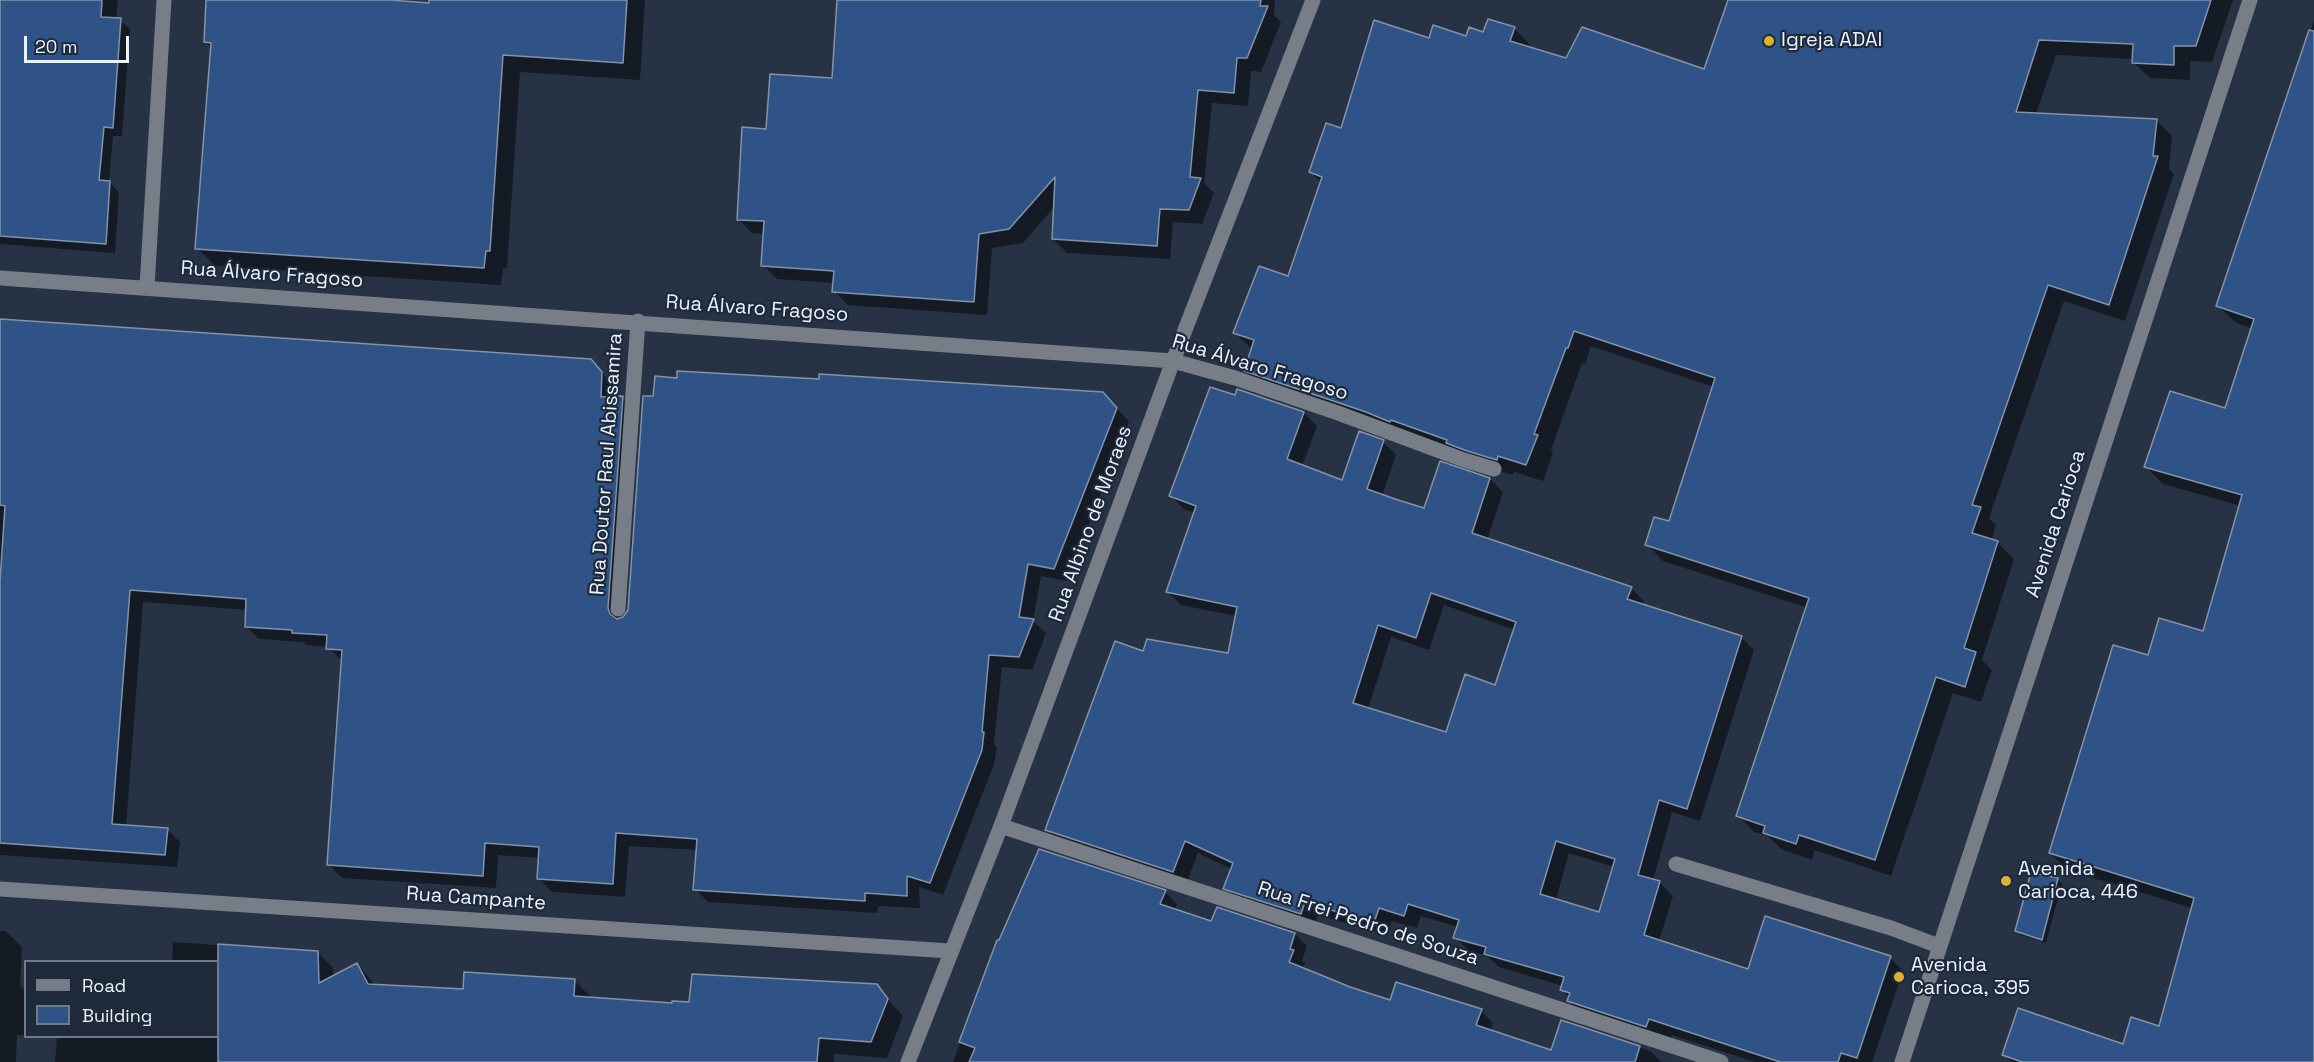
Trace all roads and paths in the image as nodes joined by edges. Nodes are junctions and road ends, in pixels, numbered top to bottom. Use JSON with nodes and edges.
{"nodes":[{"id":1,"x":164,"y":0,"type":"edge"},
{"id":2,"x":1314,"y":0,"type":"edge"},
{"id":3,"x":2250,"y":0,"type":"edge"},
{"id":4,"x":0,"y":278,"type":"edge"},
{"id":5,"x":147,"y":287,"type":"junction"},
{"id":6,"x":638,"y":321,"type":"junction"},
{"id":7,"x":1173,"y":361,"type":"junction"},
{"id":8,"x":1494,"y":469,"type":"dead end"},
{"id":9,"x":618,"y":609,"type":"dead end"},
{"id":10,"x":1001,"y":826,"type":"junction"},
{"id":11,"x":1676,"y":864,"type":"dead end"},
{"id":12,"x":0,"y":889,"type":"edge"},
{"id":13,"x":1939,"y":945,"type":"junction"},
{"id":14,"x":950,"y":951,"type":"junction"},
{"id":15,"x":908,"y":1062,"type":"edge"},
{"id":16,"x":1721,"y":1062,"type":"edge"},
{"id":17,"x":1902,"y":1062,"type":"edge"}],
"edges":[{"from":1,"to":5,"type":"street"},
{"from":2,"to":7,"type":"street","name":"Rua Albino de Moraes"},
{"from":3,"to":13,"type":"street","name":"Avenida Carioca"},
{"from":4,"to":5,"type":"street","name":"Rua Álvaro Fragoso"},
{"from":5,"to":6,"type":"street","name":"Rua Álvaro Fragoso"},
{"from":6,"to":7,"type":"street","name":"Rua Álvaro Fragoso"},
{"from":6,"to":9,"type":"street","name":"Rua Doutor Raul Abissamira"},
{"from":7,"to":8,"type":"street","name":"Rua Álvaro Fragoso"},
{"from":7,"to":10,"type":"street","name":"Rua Albino de Moraes"},
{"from":10,"to":14,"type":"street","name":"Rua Albino de Moraes"},
{"from":10,"to":16,"type":"street","name":"Rua Frei Pedro de Souza"},
{"from":11,"to":13,"type":"street"},
{"from":12,"to":14,"type":"street","name":"Rua Campante"},
{"from":13,"to":17,"type":"street","name":"Avenida Carioca"},
{"from":14,"to":15,"type":"street","name":"Rua Albino de Moraes"}]}
